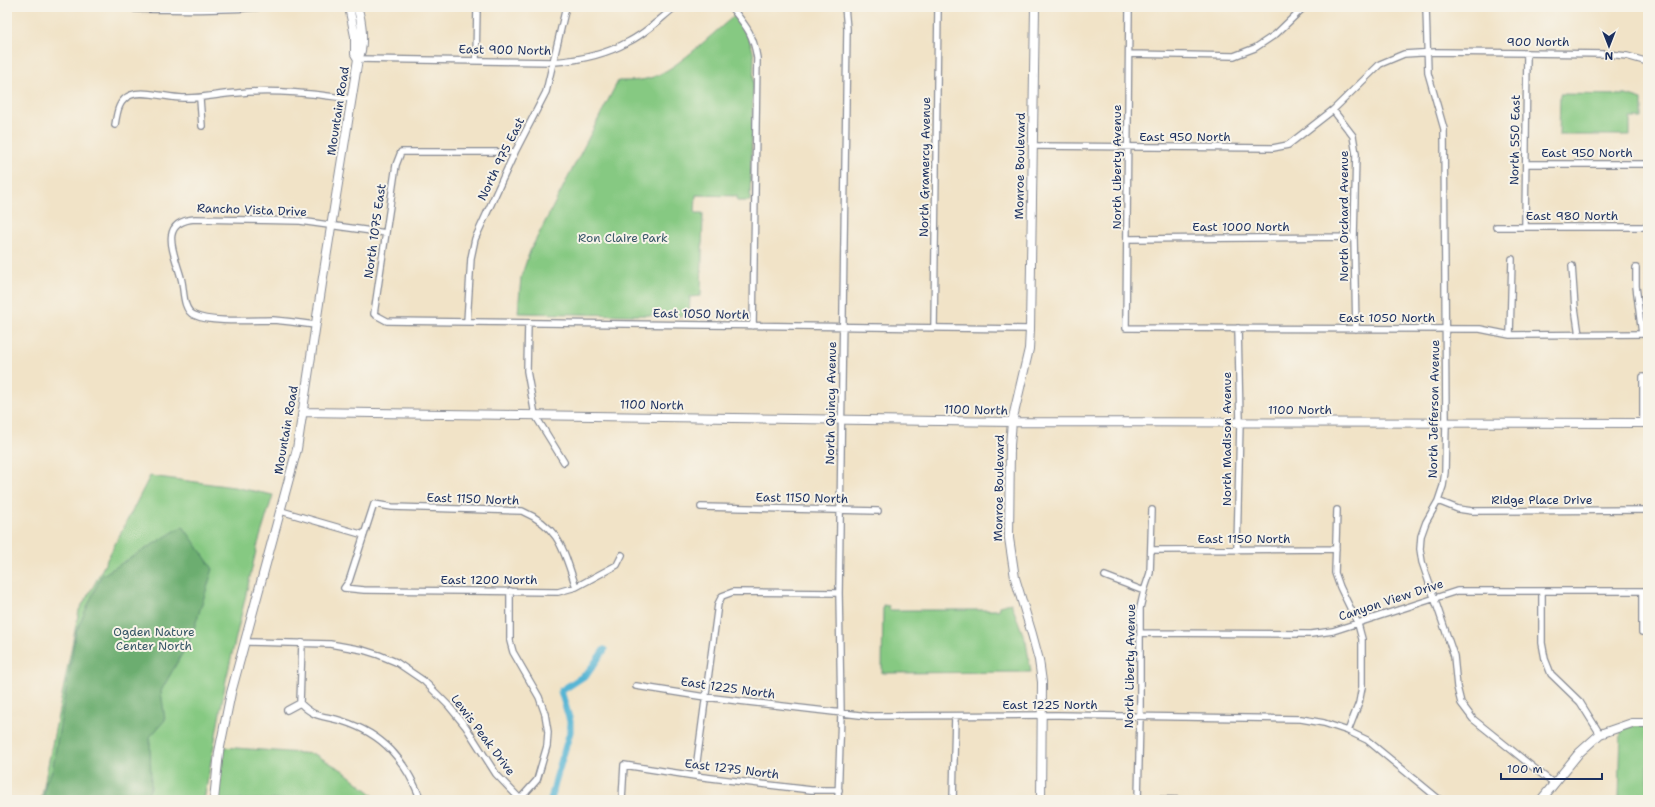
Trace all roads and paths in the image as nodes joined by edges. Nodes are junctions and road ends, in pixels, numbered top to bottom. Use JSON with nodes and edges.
{"nodes":[{"id":1,"x":131,"y":7,"type":"edge"},
{"id":2,"x":260,"y":7,"type":"edge"},
{"id":3,"x":349,"y":7,"type":"edge"},
{"id":4,"x":357,"y":7,"type":"edge"},
{"id":5,"x":477,"y":7,"type":"edge"},
{"id":6,"x":566,"y":7,"type":"edge"},
{"id":7,"x":675,"y":7,"type":"edge"},
{"id":8,"x":730,"y":7,"type":"edge"},
{"id":9,"x":845,"y":7,"type":"edge"},
{"id":10,"x":938,"y":7,"type":"edge"},
{"id":11,"x":1035,"y":7,"type":"edge"},
{"id":12,"x":1129,"y":7,"type":"edge"},
{"id":13,"x":1304,"y":7,"type":"edge"},
{"id":14,"x":1426,"y":7,"type":"edge"},
{"id":15,"x":191,"y":8,"type":"edge"},
{"id":16,"x":1426,"y":52,"type":"junction"},
{"id":17,"x":1527,"y":53,"type":"junction"},
{"id":18,"x":1129,"y":54,"type":"junction"},
{"id":19,"x":358,"y":59,"type":"junction"},
{"id":20,"x":476,"y":61,"type":"junction"},
{"id":21,"x":554,"y":62,"type":"junction"},
{"id":22,"x":1648,"y":62,"type":"edge"},
{"id":23,"x":200,"y":98,"type":"junction"},
{"id":24,"x":352,"y":99,"type":"junction"},
{"id":25,"x":1333,"y":110,"type":"junction"},
{"id":26,"x":115,"y":125,"type":"dead end"},
{"id":27,"x":202,"y":126,"type":"dead end"},
{"id":28,"x":1288,"y":145,"type":"joint"},
{"id":29,"x":1033,"y":146,"type":"junction"},
{"id":30,"x":1129,"y":147,"type":"junction"},
{"id":31,"x":515,"y":152,"type":"junction"},
{"id":32,"x":1526,"y":164,"type":"junction"},
{"id":33,"x":1648,"y":164,"type":"edge"},
{"id":34,"x":332,"y":225,"type":"junction"},
{"id":35,"x":1496,"y":227,"type":"dead end"},
{"id":36,"x":1525,"y":227,"type":"junction"},
{"id":37,"x":1648,"y":227,"type":"edge"},
{"id":38,"x":386,"y":233,"type":"junction"},
{"id":39,"x":1354,"y":237,"type":"junction"},
{"id":40,"x":1128,"y":239,"type":"junction"},
{"id":41,"x":1512,"y":259,"type":"dead end"},
{"id":42,"x":1572,"y":266,"type":"dead end"},
{"id":43,"x":1636,"y":268,"type":"dead end"},
{"id":44,"x":374,"y":314,"type":"joint"},
{"id":45,"x":468,"y":322,"type":"junction"},
{"id":46,"x":528,"y":323,"type":"junction"},
{"id":47,"x":316,"y":325,"type":"junction"},
{"id":48,"x":753,"y":326,"type":"junction"},
{"id":49,"x":843,"y":327,"type":"junction"},
{"id":50,"x":934,"y":328,"type":"junction"},
{"id":51,"x":1126,"y":328,"type":"joint"},
{"id":52,"x":1238,"y":328,"type":"junction"},
{"id":53,"x":1030,"y":329,"type":"junction"},
{"id":54,"x":1356,"y":329,"type":"junction"},
{"id":55,"x":1446,"y":329,"type":"junction"},
{"id":56,"x":1645,"y":334,"type":"edge"},
{"id":57,"x":1510,"y":335,"type":"junction"},
{"id":58,"x":1579,"y":335,"type":"junction"},
{"id":59,"x":1643,"y":377,"type":"dead end"},
{"id":60,"x":303,"y":412,"type":"junction"},
{"id":61,"x":535,"y":415,"type":"junction"},
{"id":62,"x":841,"y":420,"type":"junction"},
{"id":63,"x":1012,"y":422,"type":"junction"},
{"id":64,"x":1240,"y":422,"type":"junction"},
{"id":65,"x":1446,"y":423,"type":"junction"},
{"id":66,"x":1645,"y":423,"type":"edge"},
{"id":67,"x":564,"y":462,"type":"dead end"},
{"id":68,"x":1438,"y":501,"type":"junction"},
{"id":69,"x":701,"y":508,"type":"dead end"},
{"id":70,"x":841,"y":509,"type":"junction"},
{"id":71,"x":1152,"y":510,"type":"dead end"},
{"id":72,"x":1337,"y":510,"type":"dead end"},
{"id":73,"x":1648,"y":510,"type":"edge"},
{"id":74,"x":281,"y":511,"type":"junction"},
{"id":75,"x":878,"y":511,"type":"dead end"},
{"id":76,"x":364,"y":535,"type":"junction"},
{"id":77,"x":1336,"y":549,"type":"junction"},
{"id":78,"x":1152,"y":550,"type":"junction"},
{"id":79,"x":1237,"y":550,"type":"junction"},
{"id":80,"x":622,"y":555,"type":"dead end"},
{"id":81,"x":1105,"y":576,"type":"dead end"},
{"id":82,"x":576,"y":587,"type":"junction"},
{"id":83,"x":1144,"y":591,"type":"junction"},
{"id":84,"x":1542,"y":591,"type":"junction"},
{"id":85,"x":1645,"y":591,"type":"edge"},
{"id":86,"x":510,"y":592,"type":"junction"},
{"id":87,"x":839,"y":593,"type":"junction"},
{"id":88,"x":1434,"y":597,"type":"junction"},
{"id":89,"x":1358,"y":624,"type":"junction"},
{"id":90,"x":1642,"y":632,"type":"dead end"},
{"id":91,"x":1141,"y":634,"type":"junction"},
{"id":92,"x":246,"y":642,"type":"junction"},
{"id":93,"x":302,"y":643,"type":"junction"},
{"id":94,"x":636,"y":686,"type":"dead end"},
{"id":95,"x":705,"y":697,"type":"junction"},
{"id":96,"x":300,"y":703,"type":"junction"},
{"id":97,"x":288,"y":710,"type":"dead end"},
{"id":98,"x":841,"y":714,"type":"junction"},
{"id":99,"x":1042,"y":715,"type":"junction"},
{"id":100,"x":955,"y":716,"type":"junction"},
{"id":101,"x":1140,"y":716,"type":"junction"},
{"id":102,"x":1648,"y":723,"type":"edge"},
{"id":103,"x":1348,"y":731,"type":"junction"},
{"id":104,"x":1600,"y":734,"type":"junction"},
{"id":105,"x":695,"y":776,"type":"junction"},
{"id":106,"x":1554,"y":784,"type":"junction"},
{"id":107,"x":839,"y":790,"type":"junction"},
{"id":108,"x":521,"y":799,"type":"edge"},
{"id":109,"x":1138,"y":799,"type":"edge"},
{"id":110,"x":214,"y":800,"type":"edge"},
{"id":111,"x":421,"y":800,"type":"edge"},
{"id":112,"x":622,"y":800,"type":"edge"},
{"id":113,"x":838,"y":800,"type":"edge"},
{"id":114,"x":954,"y":800,"type":"edge"},
{"id":115,"x":1041,"y":800,"type":"edge"},
{"id":116,"x":1184,"y":800,"type":"edge"},
{"id":117,"x":1440,"y":800,"type":"edge"},
{"id":118,"x":1540,"y":800,"type":"edge"}],
"edges":[{"from":1,"to":15,"type":"street"},
{"from":2,"to":15,"type":"street"},
{"from":3,"to":19,"type":"street","name":"Mountain Road"},
{"from":4,"to":19,"type":"street","name":"Mountain Road"},
{"from":5,"to":20,"type":"street"},
{"from":6,"to":21,"type":"street","name":"North 975 East"},
{"from":7,"to":21,"type":"street","name":"East 900 North"},
{"from":8,"to":48,"type":"street"},
{"from":9,"to":49,"type":"street","name":"North Quincy Avenue"},
{"from":10,"to":50,"type":"street","name":"North Gramercy Avenue"},
{"from":11,"to":29,"type":"street","name":"Monroe Boulevard"},
{"from":12,"to":18,"type":"street","name":"North Liberty Avenue"},
{"from":13,"to":18,"type":"street"},
{"from":14,"to":16,"type":"street","name":"North Jefferson Avenue"},
{"from":16,"to":17,"type":"street","name":"900 North"},
{"from":16,"to":25,"type":"street","name":"900 North"},
{"from":16,"to":55,"type":"street","name":"North Jefferson Avenue"},
{"from":17,"to":22,"type":"street","name":"900 North"},
{"from":17,"to":32,"type":"street","name":"North 550 East"},
{"from":18,"to":30,"type":"street","name":"North Liberty Avenue"},
{"from":19,"to":20,"type":"street","name":"East 900 North"},
{"from":19,"to":24,"type":"street","name":"Mountain Road"},
{"from":20,"to":21,"type":"street","name":"East 900 North"},
{"from":21,"to":31,"type":"street","name":"North 975 East"},
{"from":23,"to":24,"type":"street"},
{"from":23,"to":26,"type":"street"},
{"from":23,"to":27,"type":"street"},
{"from":24,"to":34,"type":"street","name":"Mountain Road"},
{"from":25,"to":28,"type":"street","name":"900 North"},
{"from":25,"to":39,"type":"street","name":"North Orchard Avenue"},
{"from":28,"to":30,"type":"street","name":"East 950 North"},
{"from":29,"to":30,"type":"street","name":"East 950 North"},
{"from":29,"to":53,"type":"street","name":"Monroe Boulevard"},
{"from":30,"to":40,"type":"street","name":"North Liberty Avenue"},
{"from":31,"to":38,"type":"street","name":"North 1075 East"},
{"from":31,"to":45,"type":"street","name":"North 975 East"},
{"from":32,"to":33,"type":"street","name":"East 950 North"},
{"from":32,"to":36,"type":"street","name":"North 550 East"},
{"from":34,"to":38,"type":"street"},
{"from":34,"to":47,"type":"street","name":"Mountain Road"},
{"from":34,"to":47,"type":"street","name":"Rancho Vista Drive"},
{"from":35,"to":36,"type":"street","name":"East 980 North"},
{"from":36,"to":37,"type":"street","name":"East 980 North"},
{"from":38,"to":44,"type":"street","name":"North 1075 East"},
{"from":39,"to":40,"type":"street","name":"East 1000 North"},
{"from":39,"to":54,"type":"street","name":"North Orchard Avenue"},
{"from":40,"to":51,"type":"street","name":"North Liberty Avenue"},
{"from":41,"to":57,"type":"street"},
{"from":42,"to":58,"type":"street"},
{"from":43,"to":56,"type":"street"},
{"from":44,"to":45,"type":"street","name":"East 1050 North"},
{"from":45,"to":46,"type":"street","name":"East 1050 North"},
{"from":46,"to":48,"type":"street","name":"East 1050 North"},
{"from":46,"to":61,"type":"street"},
{"from":47,"to":60,"type":"street","name":"Mountain Road"},
{"from":48,"to":49,"type":"street","name":"East 1050 North"},
{"from":49,"to":50,"type":"street","name":"East 1050 North"},
{"from":49,"to":62,"type":"street","name":"North Quincy Avenue"},
{"from":50,"to":53,"type":"street","name":"East 1050 North"},
{"from":51,"to":52,"type":"street","name":"East 1050 North"},
{"from":52,"to":54,"type":"street","name":"East 1050 North"},
{"from":52,"to":64,"type":"street","name":"North Madison Avenue"},
{"from":53,"to":63,"type":"street","name":"Monroe Boulevard"},
{"from":54,"to":55,"type":"street","name":"East 1050 North"},
{"from":55,"to":57,"type":"street","name":"East 1050 North"},
{"from":55,"to":65,"type":"street","name":"North Jefferson Avenue"},
{"from":56,"to":58,"type":"street","name":"East 1050 North"},
{"from":57,"to":58,"type":"street","name":"East 1050 North"},
{"from":59,"to":66,"type":"street"},
{"from":60,"to":61,"type":"street","name":"1100 North"},
{"from":60,"to":74,"type":"street","name":"Mountain Road"},
{"from":61,"to":62,"type":"street","name":"1100 North"},
{"from":61,"to":67,"type":"street"},
{"from":62,"to":63,"type":"street","name":"1100 North"},
{"from":62,"to":70,"type":"street","name":"North Quincy Avenue"},
{"from":63,"to":64,"type":"street","name":"1100 North"},
{"from":63,"to":99,"type":"street","name":"Monroe Boulevard"},
{"from":64,"to":65,"type":"street","name":"1100 North"},
{"from":64,"to":79,"type":"street","name":"North Madison Avenue"},
{"from":65,"to":66,"type":"street","name":"1100 North"},
{"from":65,"to":68,"type":"street","name":"North Jefferson Avenue"},
{"from":68,"to":73,"type":"street","name":"Ridge Place Drive"},
{"from":68,"to":88,"type":"street","name":"North Jefferson Avenue"},
{"from":69,"to":70,"type":"street","name":"East 1150 North"},
{"from":70,"to":75,"type":"street","name":"East 1150 North"},
{"from":70,"to":87,"type":"street","name":"North Quincy Avenue"},
{"from":71,"to":78,"type":"street","name":"North Liberty Avenue"},
{"from":72,"to":77,"type":"street"},
{"from":74,"to":76,"type":"street"},
{"from":74,"to":92,"type":"street","name":"Mountain Road"},
{"from":76,"to":82,"type":"street","name":"East 1150 North"},
{"from":76,"to":86,"type":"street","name":"East 1200 North"},
{"from":77,"to":79,"type":"street","name":"East 1150 North"},
{"from":77,"to":89,"type":"street"},
{"from":78,"to":79,"type":"street","name":"East 1150 North"},
{"from":78,"to":83,"type":"street","name":"North Liberty Avenue"},
{"from":80,"to":82,"type":"street","name":"East 1200 North"},
{"from":81,"to":83,"type":"street"},
{"from":82,"to":86,"type":"street","name":"East 1200 North"},
{"from":83,"to":91,"type":"street","name":"North Liberty Avenue"},
{"from":84,"to":85,"type":"street","name":"Canyon View Drive"},
{"from":84,"to":88,"type":"street","name":"Canyon View Drive"},
{"from":84,"to":104,"type":"street"},
{"from":85,"to":90,"type":"street"},
{"from":86,"to":108,"type":"street"},
{"from":87,"to":95,"type":"street"},
{"from":87,"to":98,"type":"street","name":"North Quincy Avenue"},
{"from":88,"to":89,"type":"street","name":"Canyon View Drive"},
{"from":88,"to":106,"type":"street","name":"North Jefferson Avenue"},
{"from":89,"to":91,"type":"street","name":"Canyon View Drive"},
{"from":89,"to":103,"type":"street"},
{"from":91,"to":101,"type":"street","name":"North Liberty Avenue"},
{"from":92,"to":93,"type":"street","name":"Lewis Peak Drive"},
{"from":92,"to":110,"type":"street","name":"Mountain Road"},
{"from":93,"to":96,"type":"street"},
{"from":93,"to":108,"type":"street","name":"Lewis Peak Drive"},
{"from":94,"to":95,"type":"street","name":"East 1225 North"},
{"from":95,"to":98,"type":"street","name":"East 1225 North"},
{"from":95,"to":105,"type":"street"},
{"from":96,"to":97,"type":"street"},
{"from":96,"to":111,"type":"street"},
{"from":98,"to":100,"type":"street","name":"East 1225 North"},
{"from":98,"to":107,"type":"street","name":"North Quincy Avenue"},
{"from":99,"to":100,"type":"street","name":"East 1225 North"},
{"from":99,"to":101,"type":"street","name":"East 1225 North"},
{"from":99,"to":115,"type":"street","name":"Monroe Boulevard"},
{"from":100,"to":114,"type":"street"},
{"from":101,"to":103,"type":"street","name":"East 1225 North"},
{"from":101,"to":109,"type":"street","name":"North Liberty Avenue"},
{"from":102,"to":104,"type":"street"},
{"from":103,"to":117,"type":"street","name":"East 1225 North"},
{"from":104,"to":106,"type":"street"},
{"from":105,"to":107,"type":"street","name":"East 1275 North"},
{"from":105,"to":112,"type":"street","name":"East 1275 North"},
{"from":106,"to":118,"type":"street"},
{"from":107,"to":113,"type":"street","name":"North Quincy Avenue"},
{"from":109,"to":116,"type":"street"}]}
